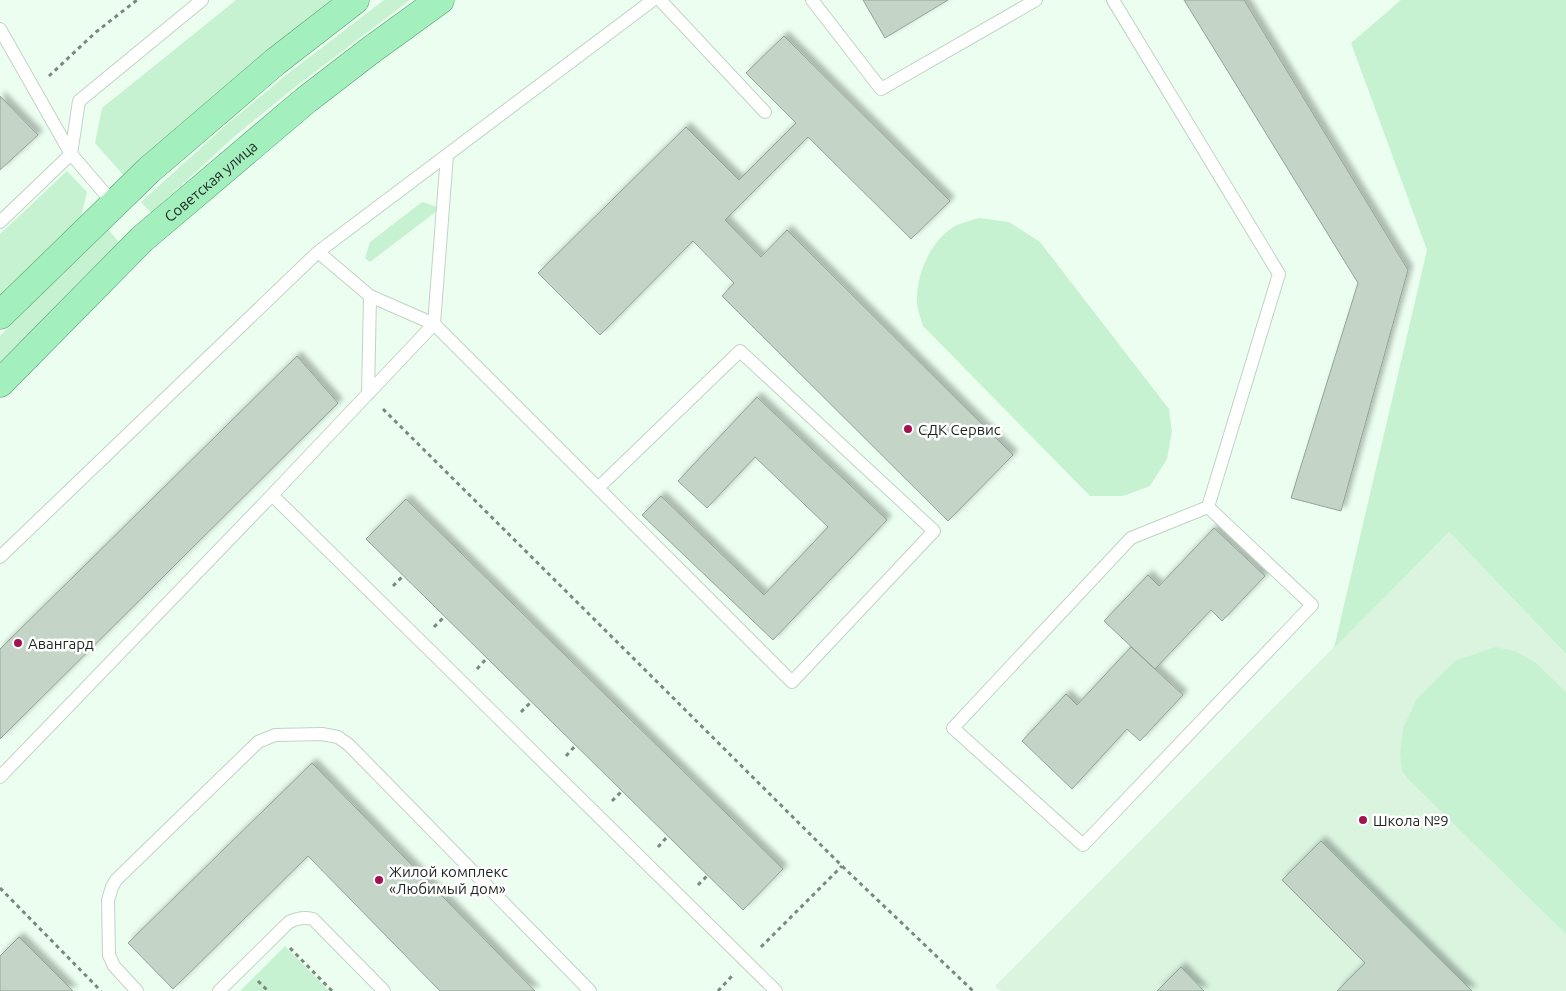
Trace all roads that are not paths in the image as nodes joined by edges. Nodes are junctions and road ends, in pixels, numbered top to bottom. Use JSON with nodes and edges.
{"nodes":[{"id":1,"x":202,"y":0,"type":"edge"},
{"id":2,"x":355,"y":0,"type":"edge"},
{"id":3,"x":440,"y":0,"type":"edge"},
{"id":4,"x":653,"y":0,"type":"edge"},
{"id":5,"x":660,"y":0,"type":"edge"},
{"id":6,"x":812,"y":0,"type":"edge"},
{"id":7,"x":1036,"y":0,"type":"edge"},
{"id":8,"x":1113,"y":0,"type":"edge"},
{"id":9,"x":0,"y":31,"type":"edge"},
{"id":10,"x":764,"y":112,"type":"dead end"},
{"id":11,"x":71,"y":154,"type":"junction"},
{"id":12,"x":447,"y":154,"type":"junction"},
{"id":13,"x":113,"y":203,"type":"junction"},
{"id":14,"x":0,"y":222,"type":"edge"},
{"id":15,"x":318,"y":252,"type":"junction"},
{"id":16,"x":370,"y":296,"type":"junction"},
{"id":17,"x":0,"y":315,"type":"edge"},
{"id":18,"x":434,"y":324,"type":"junction"},
{"id":19,"x":0,"y":383,"type":"edge"},
{"id":20,"x":368,"y":394,"type":"junction"},
{"id":21,"x":598,"y":488,"type":"junction"},
{"id":22,"x":272,"y":495,"type":"junction"},
{"id":23,"x":1208,"y":507,"type":"junction"},
{"id":24,"x":0,"y":557,"type":"edge"},
{"id":25,"x":0,"y":777,"type":"edge"},
{"id":26,"x":137,"y":991,"type":"edge"},
{"id":27,"x":219,"y":991,"type":"edge"},
{"id":28,"x":384,"y":991,"type":"edge"},
{"id":29,"x":590,"y":991,"type":"edge"},
{"id":30,"x":776,"y":991,"type":"edge"}],
"edges":[{"from":1,"to":11,"type":"lane"},
{"from":2,"to":13,"type":"main road"},
{"from":3,"to":19,"type":"main road","name":"Советская улица"},
{"from":4,"to":12,"type":"lane"},
{"from":5,"to":10,"type":"lane"},
{"from":6,"to":7,"type":"lane"},
{"from":8,"to":23,"type":"lane"},
{"from":9,"to":11,"type":"lane"},
{"from":11,"to":13,"type":"lane"},
{"from":11,"to":14,"type":"lane"},
{"from":12,"to":15,"type":"lane"},
{"from":12,"to":18,"type":"lane"},
{"from":13,"to":17,"type":"main road"},
{"from":15,"to":16,"type":"lane"},
{"from":15,"to":24,"type":"lane"},
{"from":16,"to":18,"type":"lane"},
{"from":16,"to":20,"type":"lane"},
{"from":18,"to":20,"type":"lane"},
{"from":18,"to":21,"type":"lane"},
{"from":20,"to":22,"type":"lane"},
{"from":21,"to":21,"type":"lane"},
{"from":22,"to":25,"type":"lane"},
{"from":22,"to":30,"type":"lane"},
{"from":23,"to":23,"type":"lane"},
{"from":26,"to":29,"type":"lane"},
{"from":27,"to":28,"type":"lane"}]}
